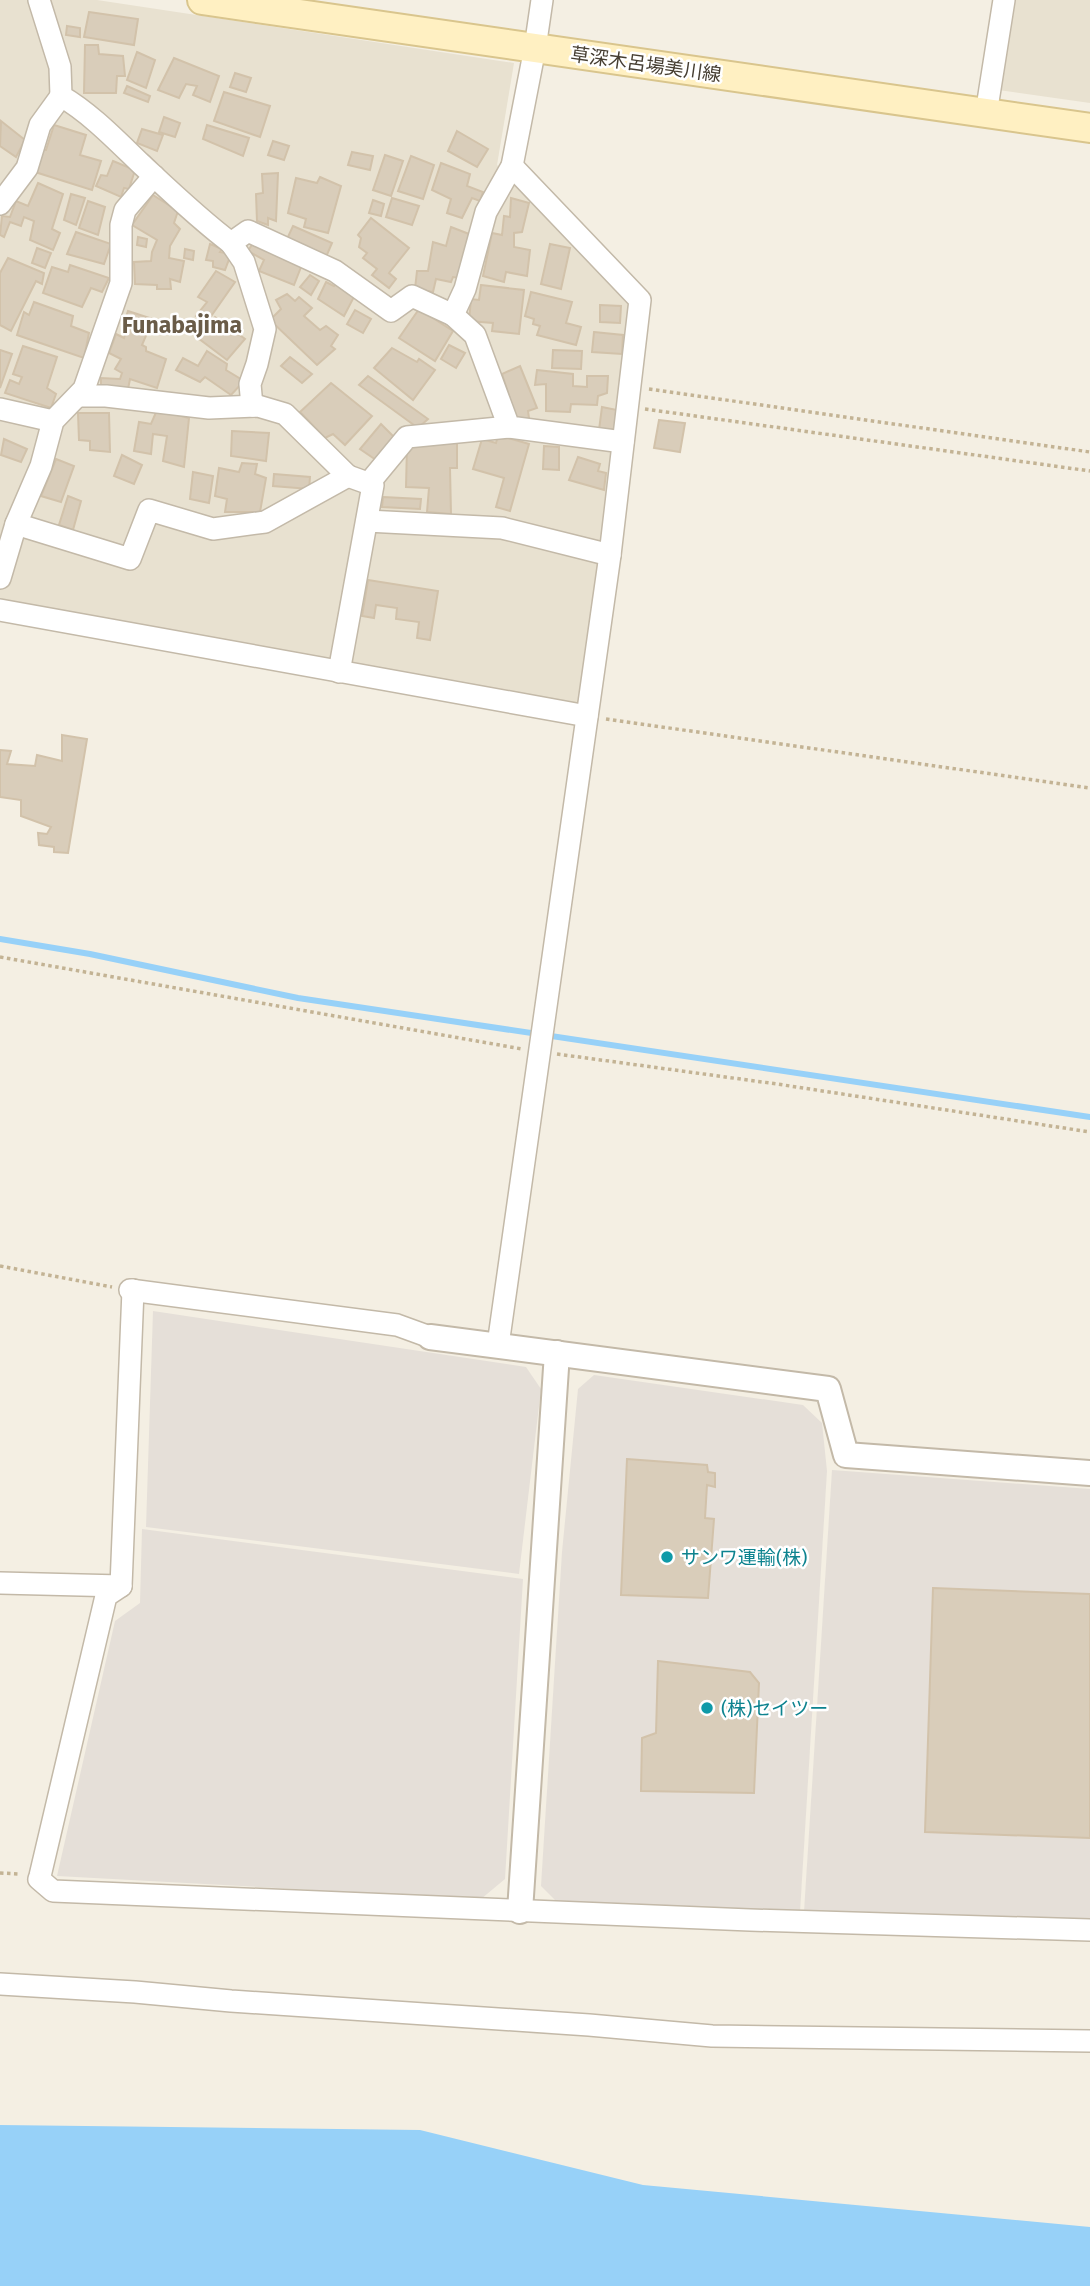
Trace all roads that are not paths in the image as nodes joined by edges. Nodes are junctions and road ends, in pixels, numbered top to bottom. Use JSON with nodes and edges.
{"nodes":[{"id":1,"x":39,"y":0,"type":"edge"},
{"id":2,"x":202,"y":0,"type":"edge"},
{"id":3,"x":542,"y":0,"type":"edge"},
{"id":4,"x":1004,"y":0,"type":"edge"},
{"id":5,"x":535,"y":48,"type":"junction"},
{"id":6,"x":61,"y":96,"type":"junction"},
{"id":7,"x":986,"y":114,"type":"junction"},
{"id":8,"x":1090,"y":128,"type":"edge"},
{"id":9,"x":512,"y":166,"type":"junction"},
{"id":10,"x":154,"y":176,"type":"junction"},
{"id":11,"x":0,"y":204,"type":"edge"},
{"id":12,"x":231,"y":243,"type":"junction"},
{"id":13,"x":453,"y":315,"type":"junction"},
{"id":14,"x":79,"y":396,"type":"junction"},
{"id":15,"x":252,"y":407,"type":"junction"},
{"id":16,"x":0,"y":409,"type":"edge"},
{"id":17,"x":54,"y":421,"type":"junction"},
{"id":18,"x":509,"y":427,"type":"junction"},
{"id":19,"x":623,"y":442,"type":"junction"},
{"id":20,"x":348,"y":476,"type":"junction"},
{"id":21,"x":369,"y":483,"type":"junction"},
{"id":22,"x":367,"y":521,"type":"junction"},
{"id":23,"x":16,"y":524,"type":"junction"},
{"id":24,"x":610,"y":555,"type":"junction"},
{"id":25,"x":0,"y":578,"type":"edge"},
{"id":26,"x":0,"y":610,"type":"edge"},
{"id":27,"x":340,"y":672,"type":"junction"},
{"id":28,"x":587,"y":716,"type":"junction"},
{"id":29,"x":430,"y":1337,"type":"joint"},
{"id":30,"x":498,"y":1345,"type":"junction"},
{"id":31,"x":557,"y":1353,"type":"junction"},
{"id":32,"x":1090,"y":1473,"type":"edge"},
{"id":33,"x":0,"y":1583,"type":"edge"},
{"id":34,"x":121,"y":1586,"type":"junction"},
{"id":35,"x":520,"y":1911,"type":"junction"},
{"id":36,"x":1090,"y":1930,"type":"edge"},
{"id":37,"x":0,"y":1984,"type":"edge"},
{"id":38,"x":1090,"y":2041,"type":"edge"}],
"edges":[{"from":1,"to":6,"type":"street"},
{"from":2,"to":5,"type":"main road","name":"草深木呂場美川線"},
{"from":3,"to":5,"type":"street"},
{"from":4,"to":7,"type":"street"},
{"from":5,"to":7,"type":"main road","name":"草深木呂場美川線"},
{"from":5,"to":9,"type":"street"},
{"from":6,"to":10,"type":"street"},
{"from":6,"to":11,"type":"street"},
{"from":7,"to":8,"type":"main road","name":"草深木呂場美川線"},
{"from":9,"to":13,"type":"street"},
{"from":9,"to":19,"type":"street"},
{"from":10,"to":12,"type":"street"},
{"from":10,"to":14,"type":"street"},
{"from":12,"to":13,"type":"street"},
{"from":12,"to":15,"type":"street"},
{"from":13,"to":18,"type":"street"},
{"from":14,"to":15,"type":"street"},
{"from":14,"to":17,"type":"street"},
{"from":15,"to":20,"type":"street"},
{"from":16,"to":17,"type":"street"},
{"from":17,"to":23,"type":"street"},
{"from":18,"to":19,"type":"street"},
{"from":18,"to":21,"type":"street"},
{"from":19,"to":24,"type":"street"},
{"from":20,"to":21,"type":"street"},
{"from":20,"to":23,"type":"street"},
{"from":21,"to":22,"type":"street"},
{"from":22,"to":24,"type":"street"},
{"from":22,"to":27,"type":"street"},
{"from":23,"to":25,"type":"street"},
{"from":24,"to":28,"type":"street"},
{"from":26,"to":27,"type":"street"},
{"from":27,"to":28,"type":"street"},
{"from":28,"to":30,"type":"street"},
{"from":29,"to":30,"type":"street"},
{"from":29,"to":34,"type":"street"},
{"from":30,"to":31,"type":"street"},
{"from":31,"to":32,"type":"street"},
{"from":31,"to":35,"type":"street"},
{"from":33,"to":34,"type":"street"},
{"from":34,"to":35,"type":"street"},
{"from":35,"to":36,"type":"street"},
{"from":37,"to":38,"type":"street"}]}
